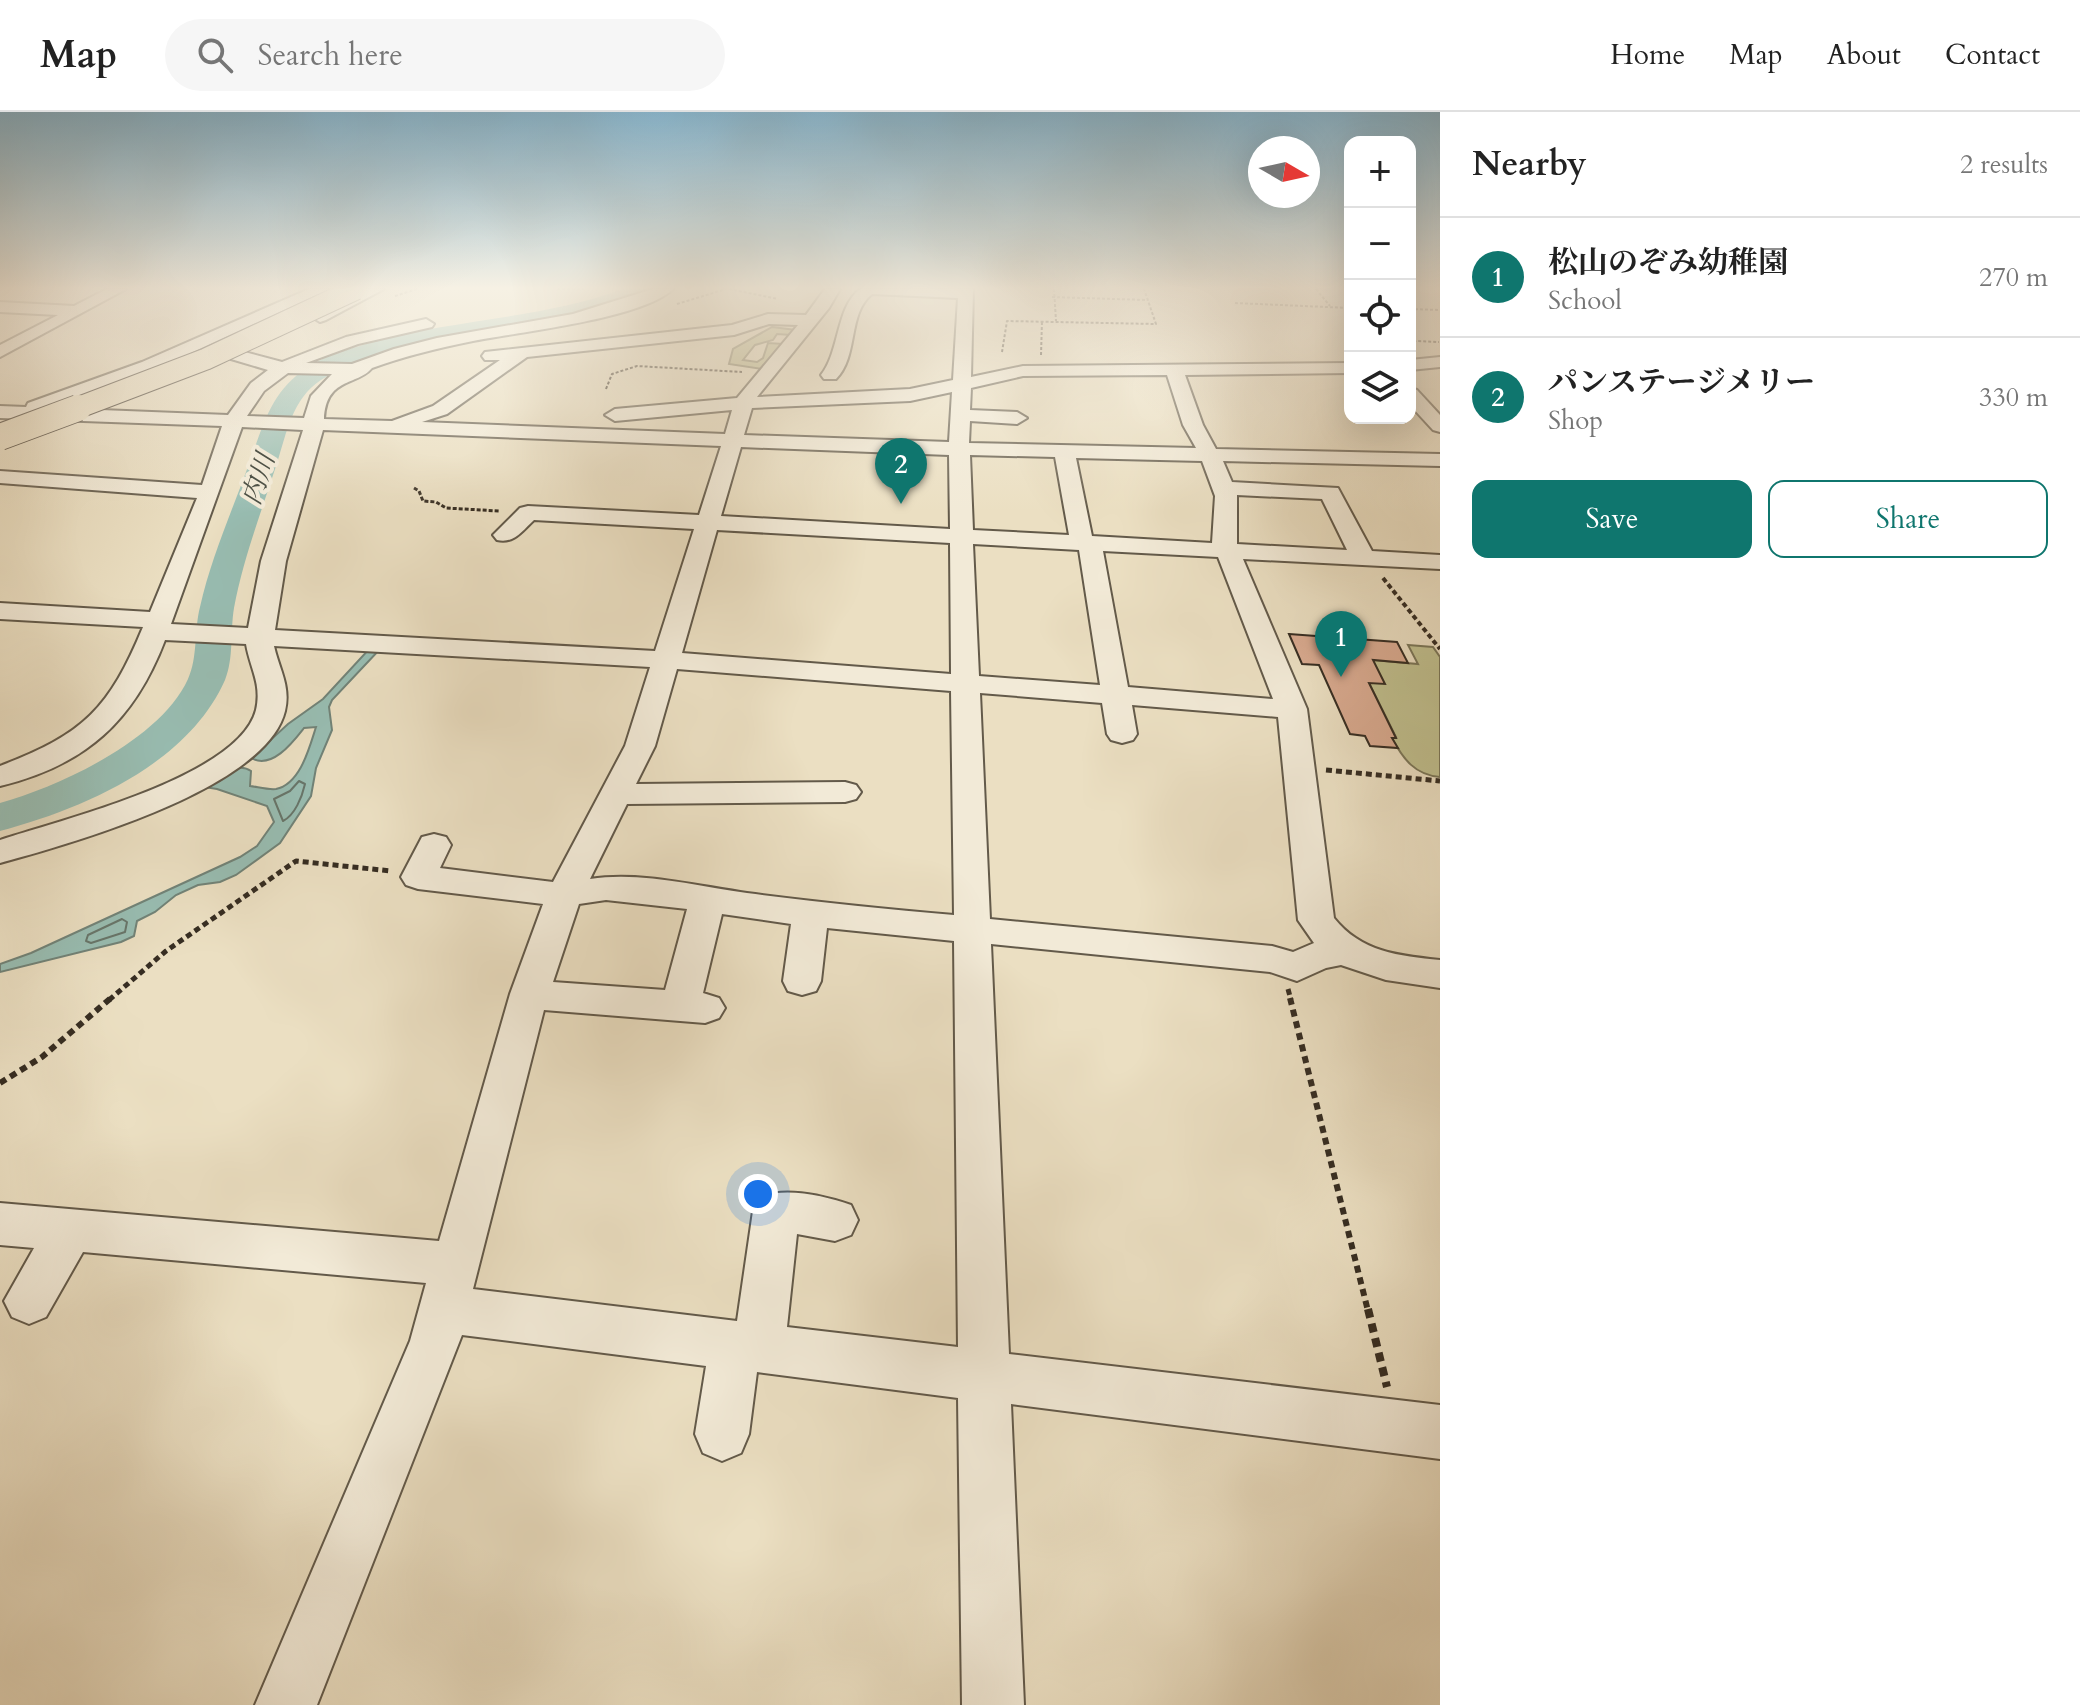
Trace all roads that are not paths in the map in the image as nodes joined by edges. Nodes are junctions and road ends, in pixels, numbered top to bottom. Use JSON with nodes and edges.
{"nodes":[{"id":1,"x":154,"y":363,"type":"edge"},
{"id":2,"x":170,"y":363,"type":"edge"},
{"id":3,"x":195,"y":363,"type":"edge"},
{"id":4,"x":216,"y":363,"type":"edge"},
{"id":5,"x":262,"y":363,"type":"edge"},
{"id":6,"x":298,"y":363,"type":"edge"},
{"id":7,"x":373,"y":363,"type":"edge"},
{"id":8,"x":507,"y":363,"type":"edge"},
{"id":9,"x":777,"y":363,"type":"edge"},
{"id":10,"x":838,"y":363,"type":"edge"},
{"id":11,"x":967,"y":363,"type":"edge"},
{"id":12,"x":1138,"y":363,"type":"edge"},
{"id":13,"x":1169,"y":366,"type":"junction"},
{"id":14,"x":291,"y":367,"type":"junction"},
{"id":15,"x":408,"y":368,"type":"dead end"},
{"id":16,"x":1344,"y":368,"type":"edge"},
{"id":17,"x":355,"y":370,"type":"junction"},
{"id":18,"x":855,"y":371,"type":"dead end"},
{"id":19,"x":765,"y":373,"type":"junction"},
{"id":20,"x":830,"y":375,"type":"junction"},
{"id":21,"x":961,"y":384,"type":"junction"},
{"id":22,"x":1416,"y":400,"type":"edge"},
{"id":23,"x":440,"y":410,"type":"junction"},
{"id":24,"x":10,"y":412,"type":"edge"},
{"id":25,"x":510,"y":415,"type":"dead end"},
{"id":26,"x":615,"y":415,"type":"dead end"},
{"id":27,"x":85,"y":416,"type":"junction"},
{"id":28,"x":1017,"y":418,"type":"dead end"},
{"id":29,"x":0,"y":422,"type":"edge"},
{"id":30,"x":738,"y":422,"type":"junction"},
{"id":31,"x":237,"y":423,"type":"junction"},
{"id":32,"x":311,"y":426,"type":"junction"},
{"id":33,"x":1440,"y":426,"type":"edge"},
{"id":34,"x":386,"y":428,"type":"junction"},
{"id":35,"x":959,"y":432,"type":"junction"},
{"id":36,"x":0,"y":437,"type":"edge"},
{"id":37,"x":615,"y":437,"type":"junction"},
{"id":38,"x":0,"y":445,"type":"edge"},
{"id":39,"x":1064,"y":450,"type":"junction"},
{"id":40,"x":1208,"y":453,"type":"junction"},
{"id":41,"x":594,"y":457,"type":"dead end"},
{"id":42,"x":1440,"y":460,"type":"edge"},
{"id":43,"x":0,"y":477,"type":"edge"},
{"id":44,"x":1223,"y":488,"type":"junction"},
{"id":45,"x":210,"y":492,"type":"junction"},
{"id":46,"x":707,"y":523,"type":"junction"},
{"id":47,"x":505,"y":535,"type":"dead end"},
{"id":48,"x":961,"y":537,"type":"junction"},
{"id":49,"x":1086,"y":544,"type":"junction"},
{"id":50,"x":1228,"y":553,"type":"junction"},
{"id":51,"x":1366,"y":559,"type":"junction"},
{"id":52,"x":1440,"y":562,"type":"edge"},
{"id":53,"x":0,"y":611,"type":"edge"},
{"id":54,"x":161,"y":627,"type":"junction"},
{"id":55,"x":256,"y":635,"type":"junction"},
{"id":56,"x":664,"y":660,"type":"junction"},
{"id":57,"x":965,"y":683,"type":"junction"},
{"id":58,"x":1115,"y":695,"type":"junction"},
{"id":59,"x":1292,"y":709,"type":"junction"},
{"id":60,"x":1122,"y":734,"type":"dead end"},
{"id":61,"x":0,"y":777,"type":"edge"},
{"id":62,"x":845,"y":792,"type":"dead end"},
{"id":63,"x":616,"y":794,"type":"junction"},
{"id":64,"x":0,"y":852,"type":"edge"},
{"id":65,"x":427,"y":860,"type":"road end"},
{"id":66,"x":564,"y":895,"type":"junction"},
{"id":67,"x":707,"y":901,"type":"junction"},
{"id":68,"x":810,"y":914,"type":"junction"},
{"id":69,"x":972,"y":928,"type":"junction"},
{"id":70,"x":1343,"y":951,"type":"junction"},
{"id":71,"x":1440,"y":974,"type":"edge"},
{"id":72,"x":802,"y":981,"type":"dead end"},
{"id":73,"x":529,"y":994,"type":"junction"},
{"id":74,"x":835,"y":1220,"type":"dead end"},
{"id":75,"x":0,"y":1224,"type":"edge"},
{"id":76,"x":71,"y":1229,"type":"junction"},
{"id":77,"x":449,"y":1287,"type":"junction"},
{"id":78,"x":29,"y":1301,"type":"dead end"},
{"id":79,"x":747,"y":1346,"type":"junction"},
{"id":80,"x":982,"y":1376,"type":"junction"},
{"id":81,"x":1419,"y":1429,"type":"edge"},
{"id":82,"x":722,"y":1434,"type":"dead end"},
{"id":83,"x":286,"y":1705,"type":"edge"},
{"id":84,"x":993,"y":1705,"type":"edge"}],
"edges":[{"from":1,"to":24,"type":"street"},
{"from":2,"to":29,"type":"highway"},
{"from":3,"to":36,"type":"highway","bridge":true},
{"from":4,"to":27,"type":"street"},
{"from":5,"to":14,"type":"street"},
{"from":6,"to":14,"type":"street"},
{"from":7,"to":17,"type":"street"},
{"from":8,"to":23,"type":"street"},
{"from":9,"to":19,"type":"street"},
{"from":10,"to":20,"type":"street"},
{"from":11,"to":21,"type":"street"},
{"from":12,"to":13,"type":"street"},
{"from":13,"to":16,"type":"street"},
{"from":13,"to":21,"type":"street"},
{"from":13,"to":40,"type":"street"},
{"from":14,"to":17,"type":"street"},
{"from":14,"to":31,"type":"street"},
{"from":15,"to":17,"type":"street"},
{"from":17,"to":32,"type":"street"},
{"from":18,"to":20,"type":"street"},
{"from":19,"to":20,"type":"street"},
{"from":19,"to":30,"type":"street"},
{"from":21,"to":30,"type":"street"},
{"from":21,"to":35,"type":"street"},
{"from":22,"to":33,"type":"street"},
{"from":23,"to":25,"type":"street"},
{"from":23,"to":34,"type":"street"},
{"from":24,"to":27,"type":"street"},
{"from":24,"to":29,"type":"street"},
{"from":26,"to":30,"type":"street"},
{"from":27,"to":31,"type":"street"},
{"from":27,"to":38,"type":"street"},
{"from":28,"to":35,"type":"street"},
{"from":30,"to":35,"type":"street"},
{"from":30,"to":37,"type":"street"},
{"from":30,"to":46,"type":"street"},
{"from":31,"to":32,"type":"street"},
{"from":31,"to":45,"type":"street"},
{"from":32,"to":34,"type":"street"},
{"from":32,"to":55,"type":"street"},
{"from":34,"to":37,"type":"street"},
{"from":35,"to":39,"type":"street"},
{"from":35,"to":48,"type":"street"},
{"from":37,"to":41,"type":"street"},
{"from":39,"to":40,"type":"street"},
{"from":39,"to":49,"type":"street"},
{"from":40,"to":42,"type":"street"},
{"from":40,"to":44,"type":"street"},
{"from":43,"to":45,"type":"street"},
{"from":44,"to":50,"type":"street"},
{"from":44,"to":51,"type":"street"},
{"from":45,"to":54,"type":"street"},
{"from":46,"to":47,"type":"street"},
{"from":46,"to":48,"type":"street"},
{"from":46,"to":56,"type":"street"},
{"from":48,"to":49,"type":"street"},
{"from":48,"to":57,"type":"street"},
{"from":49,"to":50,"type":"street"},
{"from":49,"to":58,"type":"street"},
{"from":50,"to":51,"type":"street"},
{"from":50,"to":59,"type":"street"},
{"from":51,"to":52,"type":"street"},
{"from":53,"to":54,"type":"street"},
{"from":54,"to":55,"type":"street"},
{"from":54,"to":61,"type":"street"},
{"from":55,"to":56,"type":"street"},
{"from":55,"to":64,"type":"street"},
{"from":56,"to":57,"type":"street"},
{"from":56,"to":63,"type":"street"},
{"from":57,"to":58,"type":"street"},
{"from":57,"to":69,"type":"street"},
{"from":58,"to":59,"type":"street"},
{"from":58,"to":60,"type":"street"},
{"from":59,"to":70,"type":"street"},
{"from":62,"to":63,"type":"street"},
{"from":63,"to":66,"type":"street"},
{"from":65,"to":66,"type":"street"},
{"from":66,"to":67,"type":"street"},
{"from":66,"to":73,"type":"street"},
{"from":67,"to":68,"type":"street"},
{"from":67,"to":73,"type":"street"},
{"from":68,"to":69,"type":"street"},
{"from":68,"to":72,"type":"street"},
{"from":69,"to":70,"type":"street"},
{"from":69,"to":80,"type":"street"},
{"from":70,"to":71,"type":"street"},
{"from":73,"to":77,"type":"street"},
{"from":74,"to":79,"type":"street"},
{"from":75,"to":76,"type":"street"},
{"from":76,"to":77,"type":"street"},
{"from":76,"to":78,"type":"street"},
{"from":77,"to":79,"type":"street"},
{"from":77,"to":83,"type":"street"},
{"from":79,"to":80,"type":"street"},
{"from":79,"to":82,"type":"street"},
{"from":80,"to":81,"type":"street"},
{"from":80,"to":84,"type":"street"}]}
